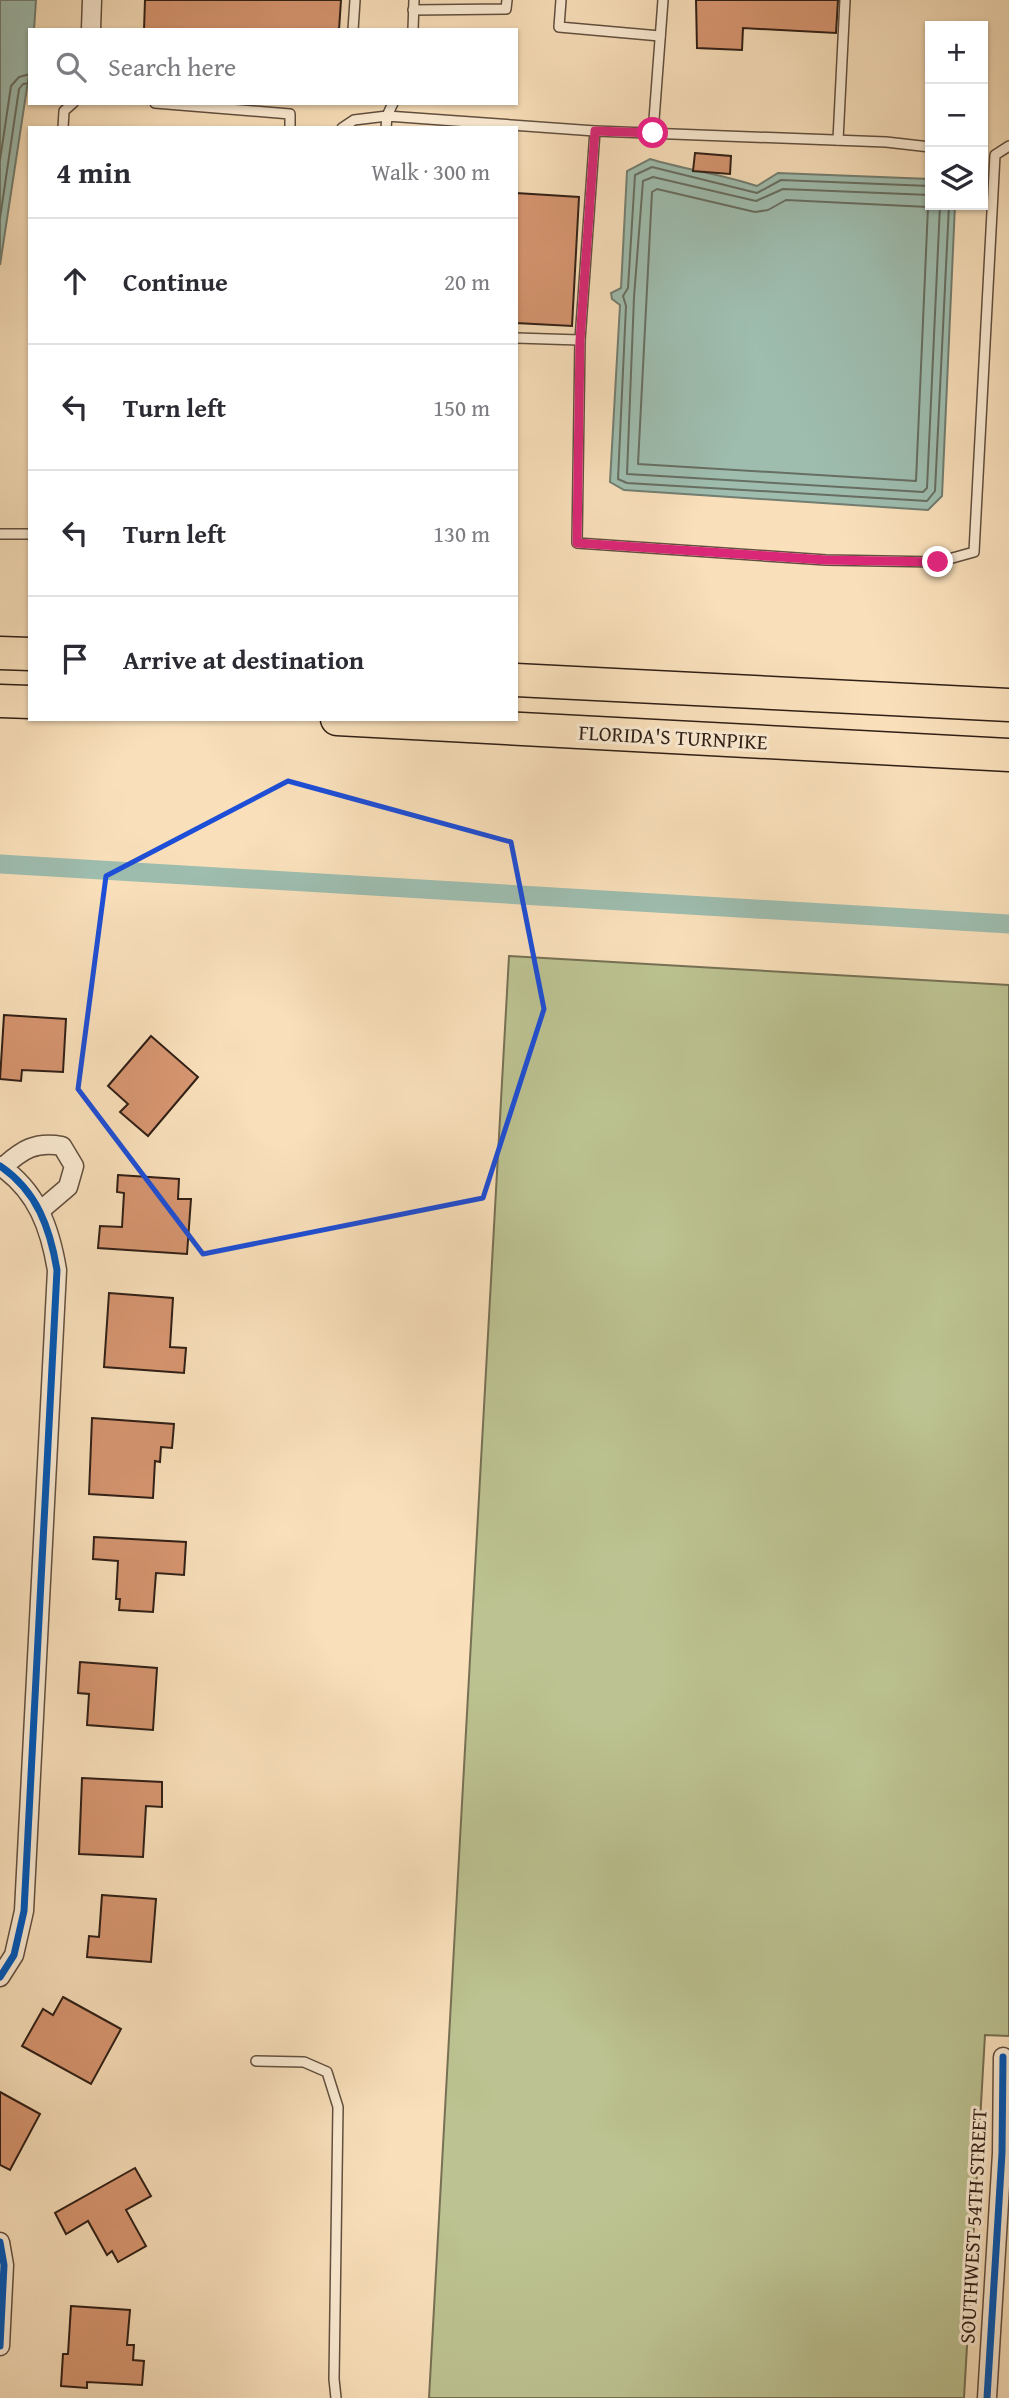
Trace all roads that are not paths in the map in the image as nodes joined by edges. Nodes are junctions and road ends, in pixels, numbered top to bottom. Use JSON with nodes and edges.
{"nodes":[{"id":1,"x":92,"y":0,"type":"edge"},
{"id":2,"x":355,"y":0,"type":"edge"},
{"id":3,"x":507,"y":0,"type":"edge"},
{"id":4,"x":561,"y":0,"type":"edge"},
{"id":5,"x":663,"y":0,"type":"edge"},
{"id":6,"x":845,"y":0,"type":"edge"},
{"id":7,"x":414,"y":5,"type":"edge"},
{"id":8,"x":92,"y":28,"type":"edge"},
{"id":9,"x":353,"y":28,"type":"edge"},
{"id":10,"x":413,"y":28,"type":"edge"},
{"id":11,"x":660,"y":36,"type":"junction"},
{"id":12,"x":71,"y":105,"type":"edge"},
{"id":13,"x":180,"y":105,"type":"edge"},
{"id":14,"x":392,"y":105,"type":"edge"},
{"id":15,"x":387,"y":116,"type":"junction"},
{"id":16,"x":62,"y":126,"type":"edge"},
{"id":17,"x":290,"y":126,"type":"edge"},
{"id":18,"x":345,"y":126,"type":"edge"},
{"id":19,"x":386,"y":126,"type":"edge"},
{"id":20,"x":595,"y":131,"type":"junction"},
{"id":21,"x":653,"y":133,"type":"junction"},
{"id":22,"x":838,"y":140,"type":"junction"},
{"id":23,"x":1009,"y":146,"type":"edge"},
{"id":24,"x":925,"y":147,"type":"edge"},
{"id":25,"x":988,"y":154,"type":"edge"},
{"id":26,"x":995,"y":155,"type":"junction"},
{"id":27,"x":518,"y":338,"type":"edge"},
{"id":28,"x":580,"y":341,"type":"junction"},
{"id":29,"x":0,"y":534,"type":"edge"},
{"id":30,"x":28,"y":534,"type":"edge"},
{"id":31,"x":0,"y":653,"type":"edge"},
{"id":32,"x":28,"y":654,"type":"edge"},
{"id":33,"x":518,"y":680,"type":"edge"},
{"id":34,"x":0,"y":701,"type":"edge"},
{"id":35,"x":28,"y":702,"type":"edge"},
{"id":36,"x":1009,"y":705,"type":"edge"},
{"id":37,"x":374,"y":721,"type":"edge"},
{"id":38,"x":1009,"y":755,"type":"edge"},
{"id":39,"x":1,"y":1166,"type":"edge"},
{"id":40,"x":41,"y":1210,"type":"junction"},
{"id":41,"x":0,"y":1977,"type":"edge"},
{"id":42,"x":1003,"y":2057,"type":"dead end"},
{"id":43,"x":256,"y":2061,"type":"dead end"},
{"id":44,"x":1006,"y":2153,"type":"edge"},
{"id":45,"x":0,"y":2242,"type":"edge"},
{"id":46,"x":0,"y":2346,"type":"edge"},
{"id":47,"x":337,"y":2398,"type":"edge"},
{"id":48,"x":987,"y":2398,"type":"edge"}],
"edges":[{"from":1,"to":8,"type":"street"},
{"from":2,"to":9,"type":"lane"},
{"from":3,"to":7,"type":"lane"},
{"from":4,"to":11,"type":"lane"},
{"from":5,"to":11,"type":"lane"},
{"from":6,"to":22,"type":"lane"},
{"from":7,"to":10,"type":"lane"},
{"from":11,"to":21,"type":"lane"},
{"from":12,"to":16,"type":"lane"},
{"from":13,"to":17,"type":"lane"},
{"from":14,"to":15,"type":"lane"},
{"from":15,"to":18,"type":"lane"},
{"from":15,"to":19,"type":"lane"},
{"from":15,"to":20,"type":"lane"},
{"from":20,"to":21,"type":"lane"},
{"from":20,"to":28,"type":"lane"},
{"from":21,"to":22,"type":"lane"},
{"from":22,"to":24,"type":"lane"},
{"from":23,"to":26,"type":"lane"},
{"from":25,"to":26,"type":"lane"},
{"from":26,"to":28,"type":"lane"},
{"from":27,"to":28,"type":"lane"},
{"from":29,"to":30,"type":"lane"},
{"from":31,"to":32,"type":"highway"},
{"from":33,"to":36,"type":"highway"},
{"from":34,"to":35,"type":"highway"},
{"from":37,"to":38,"type":"highway","name":"FLORIDA'S TURNPIKE"},
{"from":39,"to":40,"type":"street"},
{"from":39,"to":40,"type":"street"},
{"from":40,"to":41,"type":"street"},
{"from":42,"to":44,"type":"street","name":"SOUTHWEST 54TH STREET"},
{"from":43,"to":47,"type":"lane"},
{"from":44,"to":48,"type":"street","name":"SOUTHWEST 54TH STREET"},
{"from":45,"to":46,"type":"street"}]}
